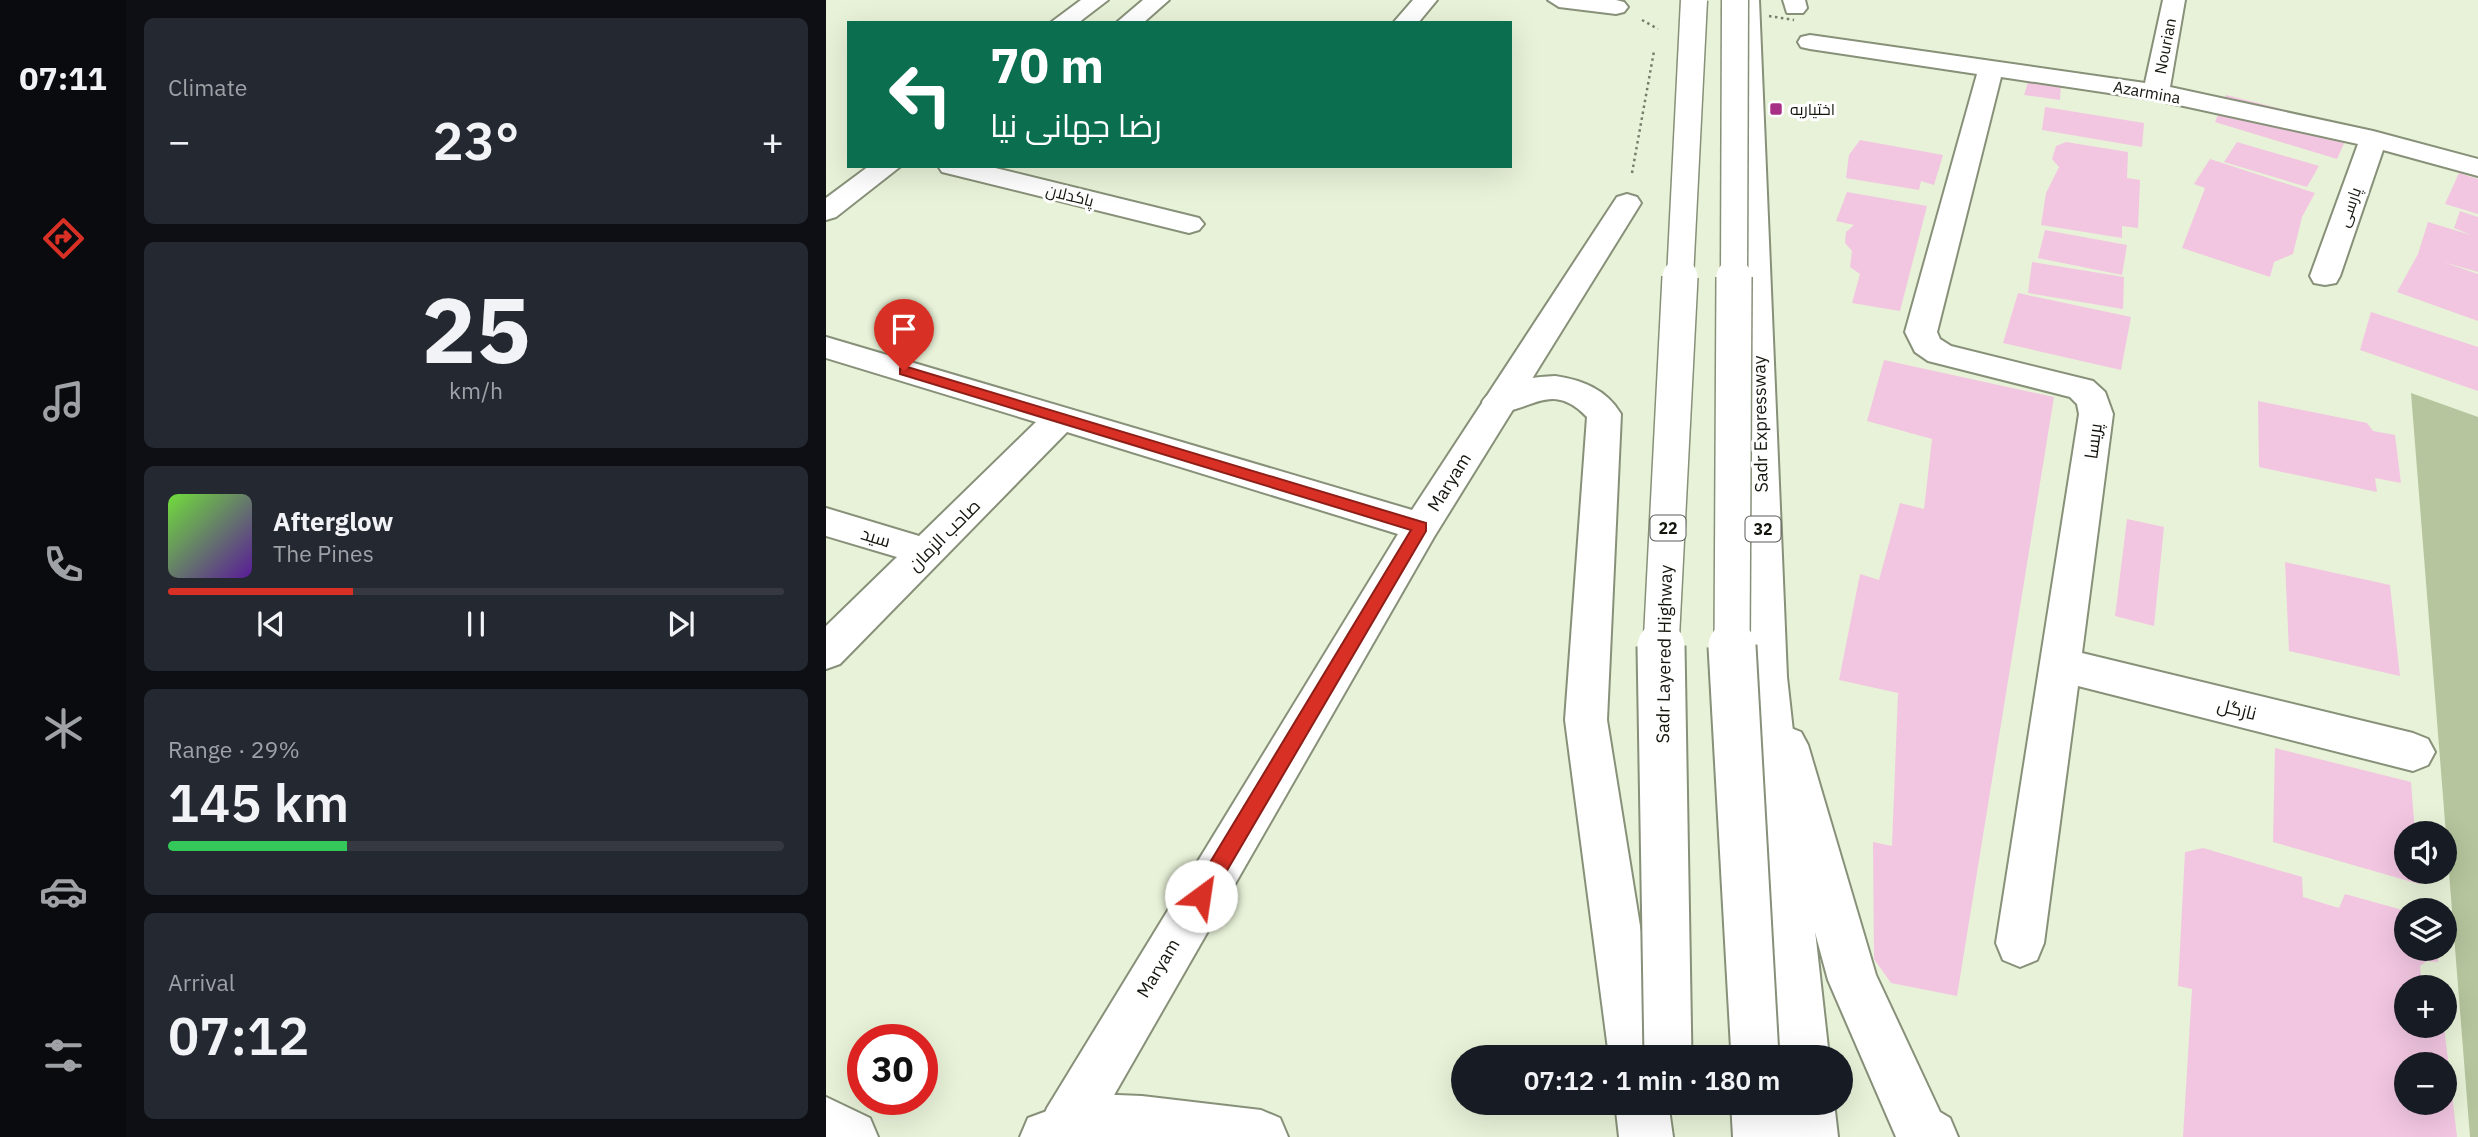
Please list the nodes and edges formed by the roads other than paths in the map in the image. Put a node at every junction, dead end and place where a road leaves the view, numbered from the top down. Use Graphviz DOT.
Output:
graph roads {
  1 [pos="1097,0"];
  2 [pos="1158,0"];
  3 [pos="1426,0"];
  4 [pos="1559,0"];
  5 [pos="1689,0"];
  6 [pos="1694,0"];
  7 [pos="1735,0"];
  8 [pos="1748,0"];
  9 [pos="2174,0"];
  10 [pos="1616,7"];
  11 [pos="1065,21"];
  12 [pos="1131,21"];
  13 [pos="1407,21"];
  14 [pos="1810,42"];
  15 [pos="1991,68"];
  16 [pos="2156,92"];
  17 [pos="2373,139"];
  18 [pos="884,168"];
  19 [pos="960,168"];
  20 [pos="2478,168"];
  21 [pos="1627,203"];
  22 [pos="826,211"];
  23 [pos="1189,225"];
  24 [pos="2326,276"];
  25 [pos="826,347"];
  26 [pos="1499,402"];
  27 [pos="1061,418"];
  28 [pos="826,522"];
  29 [pos="1421,527"];
  30 [pos="926,552"];
  31 [pos="826,652"];
  32 [pos="2060,665"];
  33 [pos="1766,677"];
  34 [pos="2413,752"];
  35 [pos="2020,943"];
  36 [pos="1633,1045"];
  37 [pos="1650,1045"];
  38 [pos="1668,1045"];
  39 [pos="1754,1045"];
  40 [pos="1802,1045"];
  41 [pos="1644,1115"];
  42 [pos="1649,1115"];
  43 [pos="1669,1115"];
  44 [pos="1759,1115"];
  45 [pos="1808,1115"];
  46 [pos="826,1124"];
  47 [pos="1154,1130"];
  48 [pos="1056,1132"];
  49 [pos="851,1137"];
  50 [pos="1261,1137"];
  51 [pos="1648,1137"];
  52 [pos="1670,1137"];
  53 [pos="1760,1137"];
  54 [pos="1811,1137"];
  55 [pos="1931,1137"];
  1 -- 11 [label="main road"];
  2 -- 12 [label="main road"];
  3 -- 13 [label="main road"];
  4 -- 10 [label="main road"];
  5 -- 37 [label="main road"];
  6 -- 38 [label="main road, Sadr Layered Highway / 22, bridge"];
  7 -- 39 [label="main road, bridge"];
  8 -- 33 [label="main road, Sadr Expressway / 32"];
  9 -- 16 [label="main road, Nourian"];
  14 -- 15 [label="main road, Azarmina"];
  15 -- 16 [label="main road, Azarmina"];
  15 -- 32 [label="main road, پریسا"];
  16 -- 17 [label="main road, Azarmina"];
  17 -- 20 [label="main road, Azarmina"];
  17 -- 24 [label="main road, پارسی"];
  18 -- 22 [label="main road"];
  19 -- 23 [label="main road, پاکدلان"];
  21 -- 26 [label="main road, Maryam"];
  25 -- 27 [label="main road"];
  26 -- 29 [label="main road, Maryam"];
  26 -- 36 [label="main road"];
  27 -- 29 [label="main road"];
  27 -- 30 [label="main road, صاحب الزمان"];
  28 -- 30 [label="main road, سید"];
  29 -- 48 [label="main road, Maryam"];
  30 -- 31 [label="main road, صاحب الزمان"];
  32 -- 34 [label="main road, نازگل"];
  32 -- 35 [label="main road, پریسا"];
  33 -- 40 [label="main road, Sadr Expressway / 32"];
  33 -- 55 [label="main road"];
  41 -- 51 [label="main road"];
  42 -- 51 [label="main road"];
  43 -- 52 [label="main road"];
  44 -- 53 [label="main road"];
  45 -- 54 [label="main road"];
  46 -- 49 [label="main road"];
  47 -- 48 [label="main road"];
  47 -- 50 [label="main road"];
}
